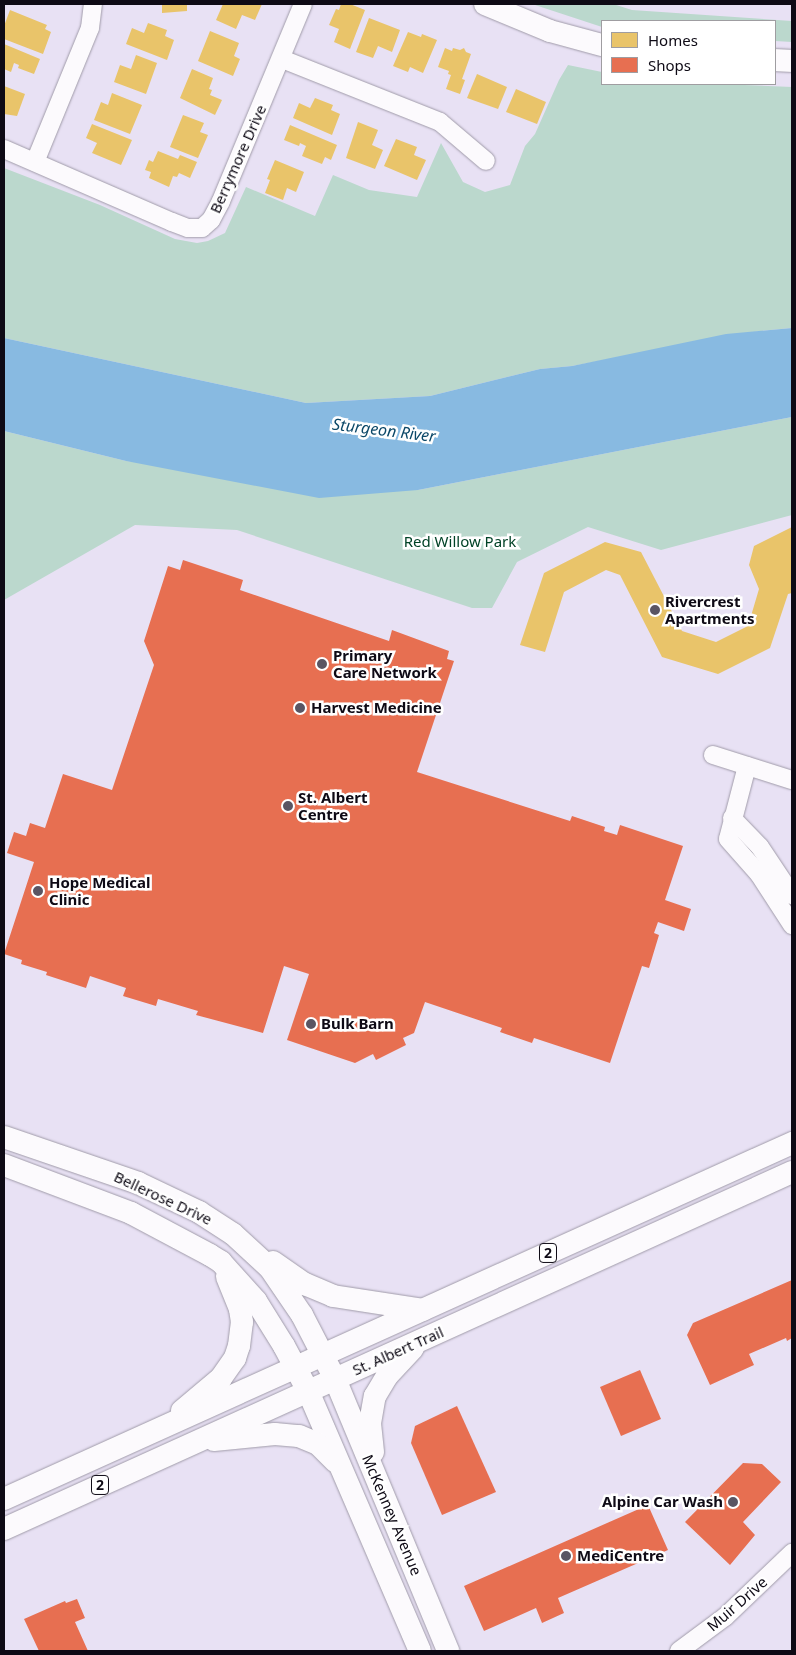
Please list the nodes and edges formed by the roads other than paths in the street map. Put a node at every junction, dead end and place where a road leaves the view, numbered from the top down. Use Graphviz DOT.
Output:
graph roads {
  1 [pos="93,4"];
  2 [pos="303,4"];
  3 [pos="485,4"];
  4 [pos="601,45"];
  5 [pos="282,58"];
  6 [pos="776,60"];
  7 [pos="792,61"];
  8 [pos="4,150"];
  9 [pos="486,160"];
  10 [pos="35,162"];
  11 [pos="712,754"];
  12 [pos="747,766"];
  13 [pos="792,780"];
  14 [pos="732,818"];
  15 [pos="792,895"];
  16 [pos="792,926"];
  17 [pos="4,1137"];
  18 [pos="792,1143"];
  19 [pos="4,1165"];
  20 [pos="792,1172"];
  21 [pos="233,1234"];
  22 [pos="221,1262"];
  23 [pos="423,1310"];
  24 [pos="418,1341"];
  25 [pos="322,1356"];
  26 [pos="295,1368"];
  27 [pos="335,1379"];
  28 [pos="308,1391"];
  29 [pos="163,1427"];
  30 [pos="197,1442"];
  31 [pos="342,1470"];
  32 [pos="379,1484"];
  33 [pos="4,1499"];
  34 [pos="4,1529"];
  35 [pos="792,1554"];
  36 [pos="420,1651"];
  37 [pos="448,1651"];
  38 [pos="679,1651"];
  1 -- 10 [label="street"];
  2 -- 5 [label="street, Berrymore Drive"];
  3 -- 4 [label="main road"];
  5 -- 9 [label="street"];
  5 -- 10 [label="street, Berrymore Drive"];
  6 -- 7 [label="main road"];
  8 -- 10 [label="street, Berrymore Drive"];
  11 -- 12 [label="street"];
  12 -- 13 [label="street"];
  12 -- 14 [label="street"];
  14 -- 15 [label="street"];
  14 -- 16 [label="street"];
  17 -- 21 [label="main road, Bellerose Drive"];
  18 -- 23 [label="main road, St. Albert Trail / 2"];
  19 -- 22 [label="main road, Bellerose Drive"];
  20 -- 24 [label="main road, St. Albert Trail / 2"];
  21 -- 23 [label="main road"];
  21 -- 25 [label="main road, Bellerose Drive"];
  22 -- 26 [label="main road, Bellerose Drive"];
  22 -- 29 [label="main road"];
  23 -- 25 [label="main road, St. Albert Trail / 2"];
  24 -- 27 [label="main road, St. Albert Trail / 2"];
  24 -- 32 [label="main road"];
  25 -- 26 [label="main road, St. Albert Trail / 2"];
  25 -- 27 [label="main road, McKenney Avenue"];
  26 -- 28 [label="main road, McKenney Avenue"];
  26 -- 29 [label="main road, St. Albert Trail / 2"];
  27 -- 28 [label="main road, St. Albert Trail / 2"];
  27 -- 32 [label="main road, McKenney Avenue"];
  28 -- 30 [label="main road, St. Albert Trail / 2"];
  28 -- 31 [label="main road, McKenney Avenue"];
  29 -- 33 [label="main road, St. Albert Trail / 2"];
  30 -- 31 [label="main road"];
  30 -- 34 [label="main road, St. Albert Trail / 2"];
  31 -- 36 [label="main road, McKenney Avenue"];
  32 -- 37 [label="main road, McKenney Avenue"];
  35 -- 38 [label="street, Muir Drive"];
}
